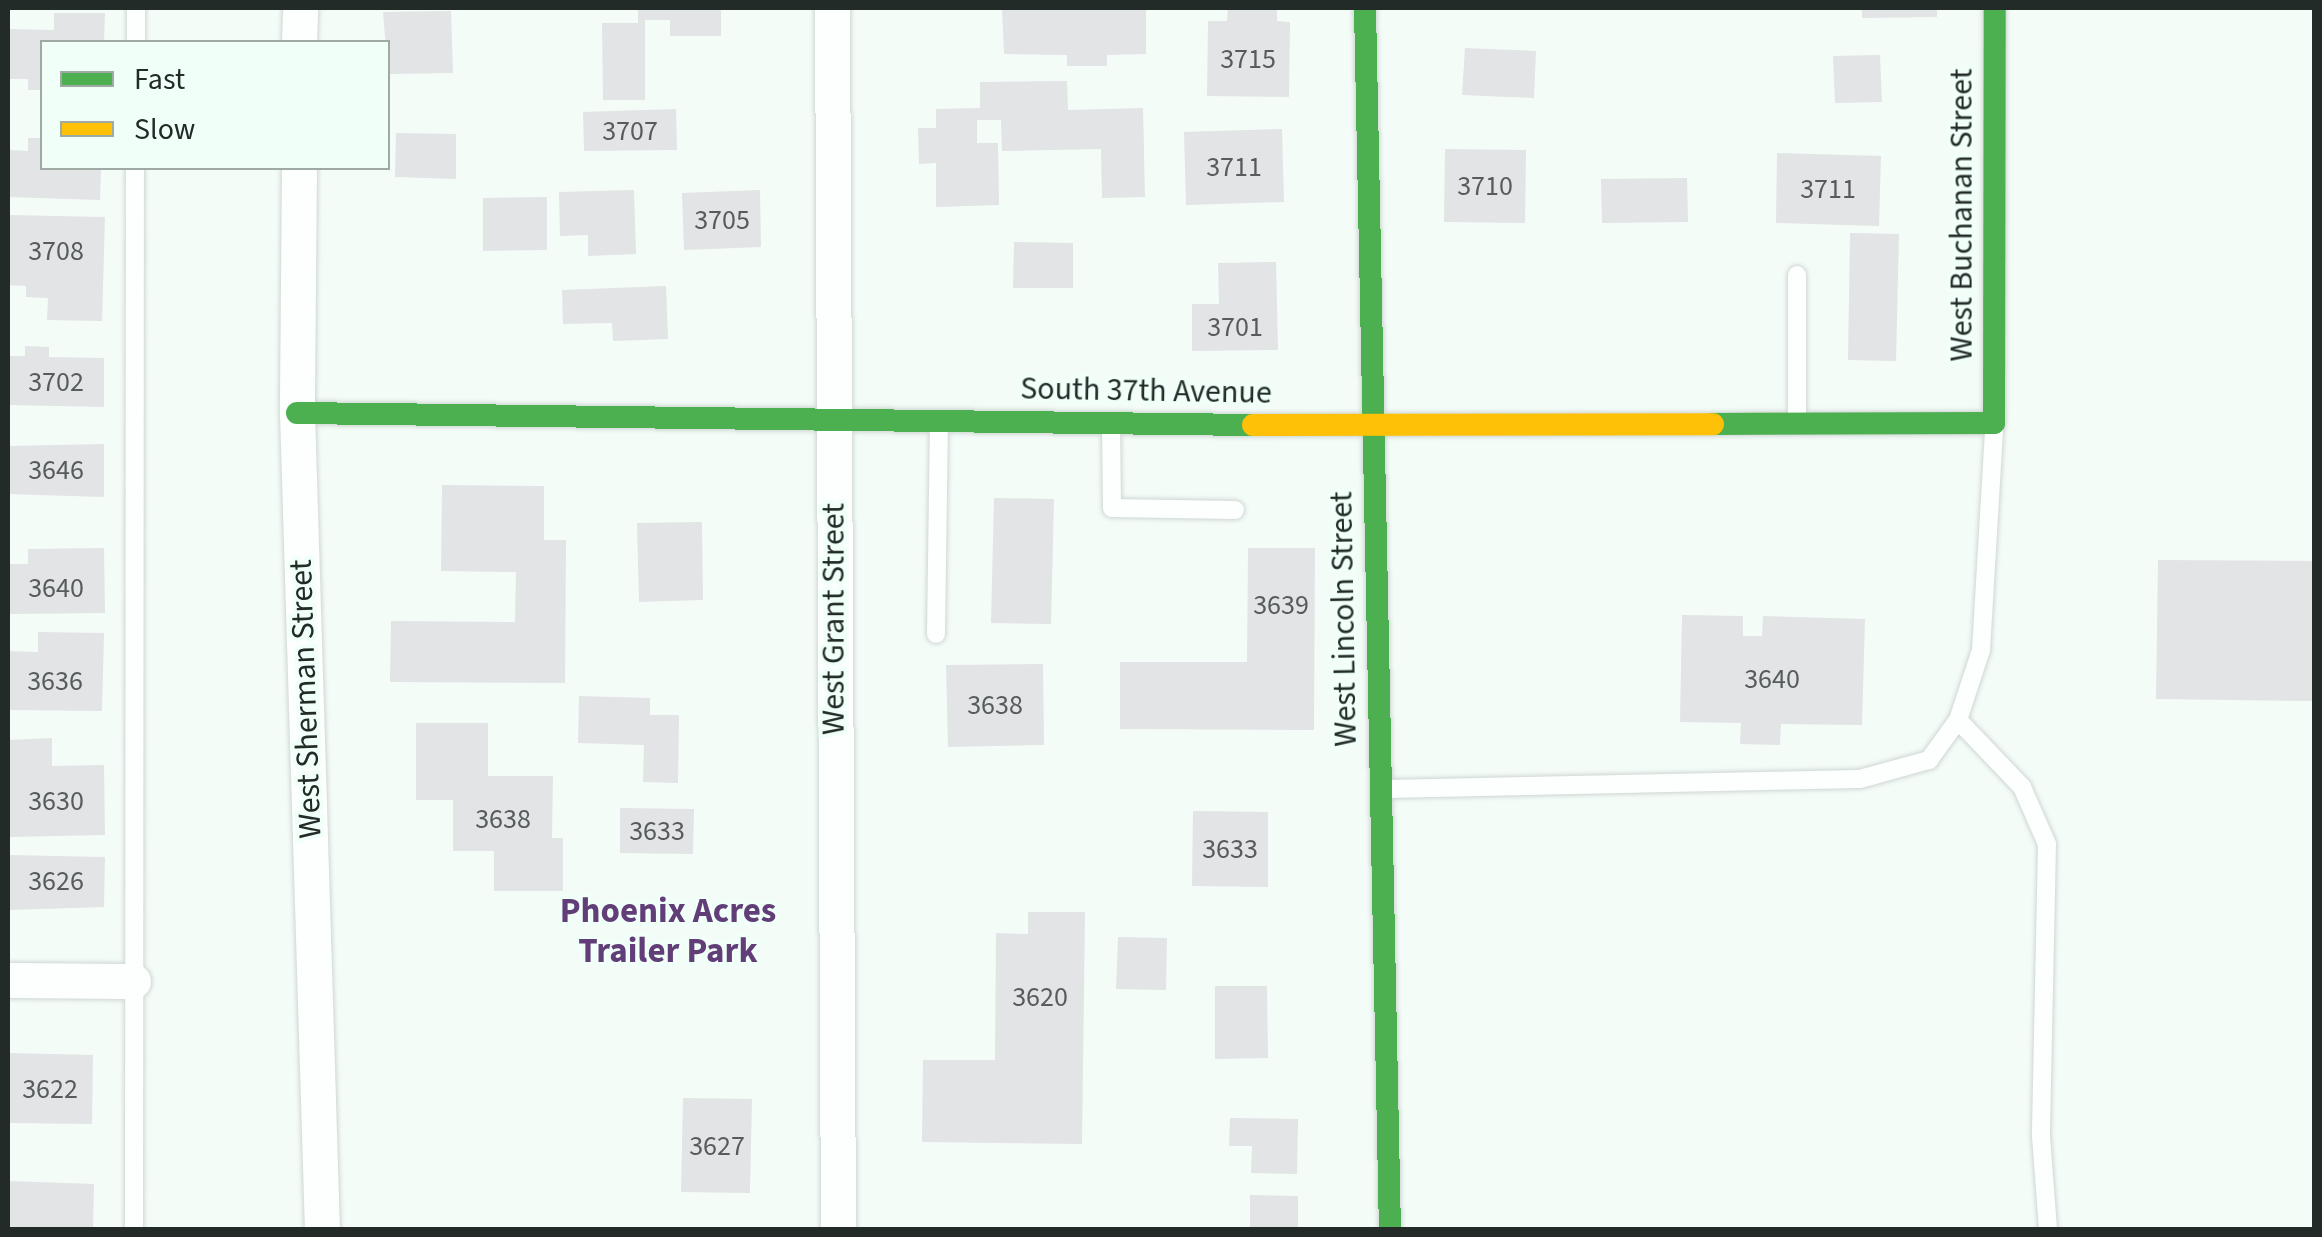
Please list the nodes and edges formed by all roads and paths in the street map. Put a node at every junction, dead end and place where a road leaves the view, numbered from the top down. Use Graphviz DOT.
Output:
graph roads {
  1 [pos="136,8"];
  2 [pos="300,8"];
  3 [pos="832,8"];
  4 [pos="1365,8"];
  5 [pos="1994,8"];
  6 [pos="136,40"];
  7 [pos="300,40"];
  8 [pos="136,170"];
  9 [pos="299,170"];
  10 [pos="1796,275"];
  11 [pos="297,413"];
  12 [pos="833,420"];
  13 [pos="939,422"];
  14 [pos="1994,422"];
  15 [pos="1111,424"];
  16 [pos="1796,424"];
  17 [pos="1372,426"];
  18 [pos="1235,510"];
  19 [pos="936,634"];
  20 [pos="1958,720"];
  21 [pos="1381,790"];
  22 [pos="8,980"];
  23 [pos="133,981"];
  24 [pos="134,1230"];
  25 [pos="322,1230"];
  26 [pos="838,1230"];
  27 [pos="1390,1230"];
  28 [pos="2048,1230"];
  1 -- 6 [label="lane"];
  2 -- 7 [label="street"];
  3 -- 12 [label="street, West Grant Street"];
  4 -- 17 [label="street, West Lincoln Street"];
  5 -- 14 [label="street, West Buchanan Street"];
  8 -- 23 [label="lane"];
  9 -- 11 [label="street, West Sherman Street"];
  10 -- 16 [label="lane"];
  11 -- 12 [label="street, South 37th Avenue"];
  11 -- 25 [label="street, West Sherman Street"];
  12 -- 13 [label="street, South 37th Avenue"];
  12 -- 26 [label="street, West Grant Street"];
  13 -- 15 [label="street, South 37th Avenue"];
  13 -- 19 [label="lane"];
  14 -- 16 [label="street, South 37th Avenue"];
  14 -- 20 [label="lane"];
  15 -- 17 [label="street, South 37th Avenue"];
  15 -- 18 [label="lane"];
  16 -- 17 [label="street, South 37th Avenue"];
  17 -- 21 [label="street, West Lincoln Street"];
  20 -- 21 [label="lane"];
  20 -- 28 [label="lane"];
  21 -- 27 [label="street, West Lincoln Street"];
  22 -- 23 [label="street"];
  23 -- 24 [label="lane"];
}
